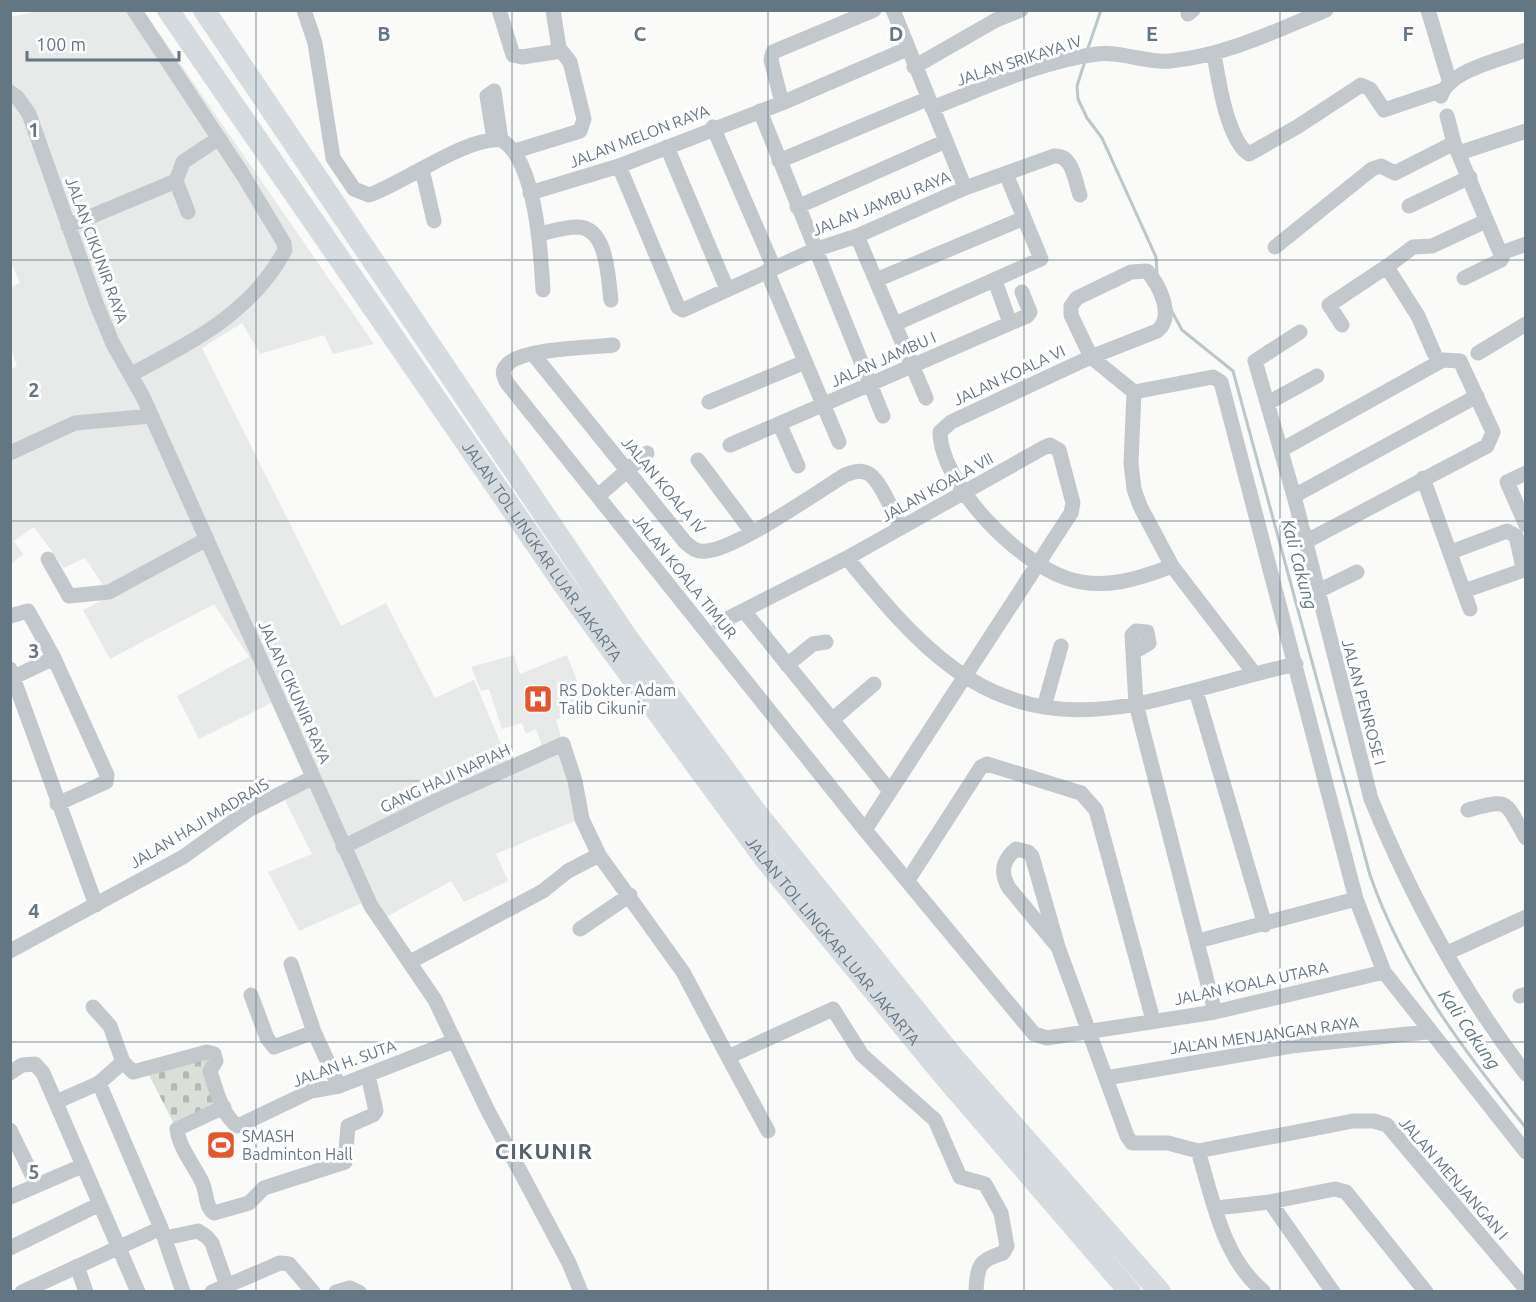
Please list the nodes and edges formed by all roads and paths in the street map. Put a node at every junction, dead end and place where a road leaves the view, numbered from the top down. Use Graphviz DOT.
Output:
graph roads {
  1 [pos="134,10"];
  2 [pos="168,10"];
  3 [pos="204,10"];
  4 [pos="304,10"];
  5 [pos="499,10"];
  6 [pos="553,10"];
  7 [pos="874,10"];
  8 [pos="892,10"];
  9 [pos="1021,10"];
  10 [pos="1326,10"];
  11 [pos="1428,10"];
  12 [pos="994,15"];
  13 [pos="907,49"];
  14 [pos="1526,50"];
  15 [pos="561,51"];
  16 [pos="1214,54"];
  17 [pos="914,67"];
  18 [pos="1445,90"];
  19 [pos="10,92"];
  20 [pos="782,103"];
  21 [pos="930,103"];
  22 [pos="760,111"];
  23 [pos="1447,116"];
  24 [pos="713,127"];
  25 [pos="1526,131"];
  26 [pos="219,138"];
  27 [pos="946,141"];
  28 [pos="667,147"];
  29 [pos="1456,148"];
  30 [pos="515,151"];
  31 [pos="778,161"];
  32 [pos="618,166"];
  33 [pos="422,169"];
  34 [pos="1006,174"];
  35 [pos="1470,177"];
  36 [pos="176,181"];
  37 [pos="965,188"];
  38 [pos="530,193"];
  39 [pos="1080,195"];
  40 [pos="1409,206"];
  41 [pos="797,207"];
  42 [pos="188,213"];
  43 [pos="1024,218"];
  44 [pos="434,221"];
  45 [pos="1486,221"];
  46 [pos="68,226"];
  47 [pos="540,234"];
  48 [pos="858,236"];
  49 [pos="1526,244"];
  50 [pos="1275,247"];
  51 [pos="814,250"];
  52 [pos="1504,252"];
  53 [pos="1389,265"];
  54 [pos="770,269"];
  55 [pos="1464,278"];
  56 [pos="876,280"];
  57 [pos="995,281"];
  58 [pos="727,289"];
  59 [pos="543,290"];
  60 [pos="1022,292"];
  61 [pos="611,300"];
  62 [pos="1010,323"];
  63 [pos="895,324"];
  64 [pos="1342,325"];
  65 [pos="1524,327"];
  66 [pos="1300,332"];
  67 [pos="613,345"];
  68 [pos="1434,353"];
  69 [pos="1478,353"];
  70 [pos="533,354"];
  71 [pos="1091,357"];
  72 [pos="805,362"];
  73 [pos="912,366"];
  74 [pos="132,374"];
  75 [pos="1317,376"];
  76 [pos="870,384"];
  77 [pos="1134,392"];
  78 [pos="1478,396"];
  79 [pos="926,398"];
  80 [pos="709,402"];
  81 [pos="1268,403"];
  82 [pos="824,405"];
  83 [pos="883,416"];
  84 [pos="151,417"];
  85 [pos="780,425"];
  86 [pos="839,441"];
  87 [pos="730,445"];
  88 [pos="1281,450"];
  89 [pos="10,453"];
  90 [pos="647,453"];
  91 [pos="698,460"];
  92 [pos="798,466"];
  93 [pos="627,470"];
  94 [pos="1526,473"];
  95 [pos="1424,478"];
  96 [pos="965,493"];
  97 [pos="598,496"];
  98 [pos="1294,496"];
  99 [pos="1526,525"];
  100 [pos="901,528"];
  101 [pos="752,532"];
  102 [pos="207,538"];
  103 [pos="1305,542"];
  104 [pos="1451,552"];
  105 [pos="847,558"];
  106 [pos="48,559"];
  107 [pos="1036,564"];
  108 [pos="1172,566"];
  109 [pos="1357,572"];
  110 [pos="1318,591"];
  111 [pos="1464,591"];
  112 [pos="1470,609"];
  113 [pos="744,611"];
  114 [pos="10,616"];
  115 [pos="719,623"];
  116 [pos="826,642"];
  117 [pos="1061,646"];
  118 [pos="1134,646"];
  119 [pos="54,658"];
  120 [pos="787,664"];
  121 [pos="1296,664"];
  122 [pos="12,673"];
  123 [pos="1254,673"];
  124 [pos="964,676"];
  125 [pos="874,684"];
  126 [pos="1196,691"];
  127 [pos="15,695"];
  128 [pos="1136,704"];
  129 [pos="1044,707"];
  130 [pos="832,720"];
  131 [pos="312,777"];
  132 [pos="889,790"];
  133 [pos="57,804"];
  134 [pos="1468,810"];
  135 [pos="865,830"];
  136 [pos="1526,838"];
  137 [pos="343,847"];
  138 [pos="599,855"];
  139 [pos="908,880"];
  140 [pos="630,895"];
  141 [pos="1356,899"];
  142 [pos="96,905"];
  143 [pos="1526,917"];
  144 [pos="1265,925"];
  145 [pos="580,929"];
  146 [pos="1198,941"];
  147 [pos="1058,947"];
  148 [pos="10,951"];
  149 [pos="1447,953"];
  150 [pos="410,962"];
  151 [pos="291,964"];
  152 [pos="1384,972"];
  153 [pos="251,995"];
  154 [pos="93,1007"];
  155 [pos="1215,1012"];
  156 [pos="1153,1020"];
  157 [pos="314,1032"];
  158 [pos="1090,1032"];
  159 [pos="1428,1032"];
  160 [pos="454,1041"];
  161 [pos="728,1057"];
  162 [pos="123,1062"];
  163 [pos="10,1073"];
  164 [pos="1526,1074"];
  165 [pos="368,1075"];
  166 [pos="1106,1078"];
  167 [pos="99,1083"];
  168 [pos="339,1086"];
  169 [pos="56,1102"];
  170 [pos="224,1107"];
  171 [pos="10,1130"];
  172 [pos="768,1131"];
  173 [pos="1198,1150"];
  174 [pos="1526,1152"];
  175 [pos="82,1166"];
  176 [pos="37,1185"];
  177 [pos="10,1197"];
  178 [pos="1270,1202"];
  179 [pos="98,1205"];
  180 [pos="1216,1208"];
  181 [pos="163,1233"];
  182 [pos="119,1247"];
  183 [pos="10,1248"];
  184 [pos="77,1266"];
  185 [pos="220,1289"];
  186 [pos="1526,1289"];
  187 [pos="1263,1291"];
  188 [pos="22,1292"];
  189 [pos="86,1292"];
  190 [pos="138,1292"];
  191 [pos="183,1292"];
  192 [pos="313,1292"];
  193 [pos="336,1292"];
  194 [pos="359,1292"];
  195 [pos="581,1292"];
  196 [pos="976,1292"];
  197 [pos="1130,1292"];
  198 [pos="1160,1292"];
  199 [pos="1333,1292"];
  200 [pos="1426,1292"];
  1 -- 26 [label="street"];
  2 -- 197 [label="highway, JALAN TOL LINGKAR LUAR JAKARTA"];
  3 -- 198 [label="highway, JALAN TOL LINGKAR LUAR JAKARTA"];
  4 -- 33 [label="street"];
  5 -- 15 [label="street"];
  6 -- 15 [label="street"];
  7 -- 20 [label="street"];
  8 -- 13 [label="street"];
  9 -- 12 [label="street"];
  10 -- 16 [label="street, JALAN SRIKAYA IV"];
  11 -- 18 [label="street"];
  12 -- 17 [label="street"];
  13 -- 17 [label="street"];
  13 -- 20 [label="street, JALAN MELON RAYA"];
  14 -- 18 [label="street"];
  15 -- 30 [label="street"];
  16 -- 18 [label="street"];
  16 -- 21 [label="street, JALAN SRIKAYA IV"];
  17 -- 21 [label="street"];
  19 -- 46 [label="street, JALAN CIKUNIR RAYA"];
  20 -- 22 [label="street, JALAN MELON RAYA"];
  21 -- 27 [label="street"];
  21 -- 31 [label="street, JALAN SRIKAYA IV"];
  22 -- 24 [label="street, JALAN MELON RAYA"];
  22 -- 31 [label="street"];
  23 -- 29 [label="street"];
  24 -- 28 [label="street, JALAN MELON RAYA"];
  24 -- 54 [label="street"];
  25 -- 29 [label="street"];
  26 -- 36 [label="street"];
  26 -- 74 [label="street"];
  27 -- 37 [label="street"];
  27 -- 41 [label="street"];
  28 -- 32 [label="street, JALAN MELON RAYA"];
  28 -- 58 [label="street"];
  29 -- 35 [label="street"];
  29 -- 50 [label="street"];
  30 -- 33 [label="street"];
  30 -- 38 [label="street"];
  31 -- 41 [label="street"];
  32 -- 38 [label="street, JALAN MELON RAYA"];
  32 -- 58 [label="street, JALAN JAMBU RAYA"];
  33 -- 44 [label="street"];
  34 -- 37 [label="street, JALAN JAMBU RAYA"];
  34 -- 39 [label="street, JALAN JAMBU RAYA"];
  34 -- 43 [label="street"];
  35 -- 40 [label="street"];
  35 -- 45 [label="street"];
  36 -- 42 [label="street"];
  36 -- 46 [label="street"];
  37 -- 48 [label="street, JALAN JAMBU RAYA"];
  38 -- 47 [label="street"];
  41 -- 51 [label="street"];
  43 -- 56 [label="street"];
  43 -- 57 [label="street"];
  45 -- 52 [label="street"];
  45 -- 53 [label="street"];
  46 -- 74 [label="street, JALAN CIKUNIR RAYA"];
  47 -- 59 [label="street"];
  47 -- 61 [label="street"];
  48 -- 51 [label="street, JALAN JAMBU RAYA"];
  48 -- 56 [label="street"];
  49 -- 52 [label="street"];
  51 -- 54 [label="street, JALAN JAMBU RAYA"];
  51 -- 76 [label="street"];
  52 -- 55 [label="street"];
  53 -- 64 [label="street"];
  53 -- 68 [label="street"];
  54 -- 58 [label="street, JALAN JAMBU RAYA"];
  54 -- 72 [label="street"];
  56 -- 63 [label="street"];
  57 -- 62 [label="street"];
  57 -- 63 [label="street"];
  60 -- 62 [label="street, JALAN JAMBU I"];
  62 -- 73 [label="street, JALAN JAMBU I"];
  63 -- 73 [label="street"];
  65 -- 69 [label="street"];
  66 -- 81 [label="street, JALAN PENROSE I"];
  67 -- 70 [label="street"];
  70 -- 93 [label="street, JALAN KOALA IV"];
  70 -- 97 [label="street, JALAN KOALA TIMUR"];
  71 -- 71 [label="street"];
  71 -- 77 [label="street"];
  71 -- 96 [label="street, JALAN KOALA VI"];
  72 -- 80 [label="street"];
  72 -- 82 [label="street"];
  73 -- 76 [label="street, JALAN JAMBU I"];
  73 -- 79 [label="street"];
  74 -- 84 [label="street, JALAN CIKUNIR RAYA"];
  75 -- 81 [label="street"];
  76 -- 82 [label="street, JALAN JAMBU I"];
  76 -- 83 [label="street"];
  77 -- 108 [label="street"];
  77 -- 121 [label="street"];
  78 -- 88 [label="street"];
  78 -- 95 [label="street"];
  78 -- 98 [label="street"];
  81 -- 88 [label="street, JALAN PENROSE I"];
  82 -- 85 [label="street, JALAN JAMBU I"];
  82 -- 86 [label="street"];
  84 -- 89 [label="street"];
  84 -- 102 [label="street, JALAN CIKUNIR RAYA"];
  85 -- 87 [label="street, JALAN JAMBU I"];
  85 -- 92 [label="street"];
  88 -- 98 [label="street, JALAN PENROSE I"];
  90 -- 93 [label="street"];
  91 -- 101 [label="street"];
  93 -- 97 [label="street"];
  93 -- 101 [label="street, JALAN KOALA IV"];
  94 -- 99 [label="street"];
  95 -- 103 [label="street"];
  95 -- 104 [label="street"];
  96 -- 100 [label="street, JALAN KOALA VII"];
  96 -- 107 [label="street"];
  96 -- 107 [label="street, JALAN KOALA VII"];
  97 -- 135 [label="street, JALAN KOALA TIMUR"];
  98 -- 103 [label="street, JALAN PENROSE I"];
  100 -- 101 [label="street, JALAN KOALA IV"];
  100 -- 105 [label="street, JALAN KOALA VII"];
  102 -- 106 [label="street"];
  102 -- 131 [label="street, JALAN CIKUNIR RAYA"];
  103 -- 110 [label="street, JALAN PENROSE I"];
  104 -- 111 [label="street"];
  104 -- 111 [label="street"];
  105 -- 113 [label="street, JALAN KOALA VII"];
  105 -- 124 [label="street"];
  107 -- 108 [label="street"];
  107 -- 124 [label="street"];
  108 -- 123 [label="street"];
  109 -- 110 [label="street"];
  110 -- 149 [label="street, JALAN PENROSE I"];
  111 -- 112 [label="street"];
  113 -- 115 [label="street, JALAN KOALA VII"];
  113 -- 120 [label="street"];
  114 -- 119 [label="street"];
  116 -- 120 [label="street"];
  117 -- 129 [label="street"];
  118 -- 128 [label="street"];
  119 -- 122 [label="street"];
  119 -- 133 [label="street"];
  120 -- 130 [label="street"];
  121 -- 123 [label="street"];
  121 -- 141 [label="street"];
  122 -- 127 [label="street"];
  123 -- 126 [label="street"];
  124 -- 129 [label="street"];
  124 -- 132 [label="street"];
  125 -- 130 [label="street"];
  126 -- 128 [label="street"];
  126 -- 144 [label="street"];
  127 -- 133 [label="street"];
  128 -- 129 [label="street"];
  128 -- 146 [label="street"];
  130 -- 132 [label="street"];
  131 -- 137 [label="street, JALAN CIKUNIR RAYA"];
  131 -- 142 [label="street, JALAN HAJI MADRAIS"];
  132 -- 135 [label="street"];
  133 -- 142 [label="street"];
  134 -- 136 [label="street"];
  135 -- 139 [label="street, JALAN KOALA TIMUR"];
  137 -- 138 [label="street, GANG HAJI NAPIAH"];
  137 -- 150 [label="street, JALAN CIKUNIR RAYA"];
  138 -- 140 [label="street"];
  138 -- 150 [label="street"];
  139 -- 156 [label="street"];
  139 -- 158 [label="street, JALAN KOALA UTARA"];
  140 -- 145 [label="street"];
  140 -- 161 [label="street"];
  141 -- 144 [label="street"];
  141 -- 152 [label="street"];
  142 -- 148 [label="street, JALAN HAJI MADRAIS"];
  143 -- 149 [label="street"];
  144 -- 146 [label="street"];
  146 -- 155 [label="street"];
  147 -- 147 [label="street"];
  147 -- 158 [label="street"];
  149 -- 164 [label="street, JALAN PENROSE I"];
  150 -- 160 [label="street, JALAN CIKUNIR RAYA"];
  151 -- 157 [label="street"];
  152 -- 155 [label="street, JALAN KOALA UTARA"];
  152 -- 159 [label="street"];
  153 -- 157 [label="street"];
  154 -- 162 [label="street"];
  155 -- 156 [label="street, JALAN KOALA UTARA"];
  156 -- 158 [label="street, JALAN KOALA UTARA"];
  157 -- 168 [label="street"];
  158 -- 166 [label="street"];
  159 -- 166 [label="street, JALAN MENJANGAN RAYA"];
  159 -- 174 [label="street"];
  160 -- 165 [label="street, JALAN H. SUTA"];
  160 -- 195 [label="street, JALAN CIKUNIR RAYA"];
  161 -- 172 [label="street"];
  161 -- 196 [label="street"];
  162 -- 167 [label="street"];
  162 -- 170 [label="street"];
  163 -- 169 [label="street"];
  165 -- 168 [label="street, JALAN H. SUTA"];
  165 -- 170 [label="street"];
  166 -- 173 [label="street"];
  167 -- 169 [label="street"];
  167 -- 181 [label="street"];
  168 -- 170 [label="street, JALAN H. SUTA"];
  169 -- 175 [label="street"];
  171 -- 176 [label="street"];
  173 -- 180 [label="street"];
  173 -- 186 [label="street, JALAN MENJANGAN I"];
  175 -- 176 [label="street"];
  175 -- 179 [label="street"];
  176 -- 177 [label="street"];
  178 -- 180 [label="street"];
  178 -- 199 [label="street"];
  178 -- 200 [label="street"];
  179 -- 182 [label="street"];
  179 -- 183 [label="street"];
  180 -- 187 [label="street"];
  181 -- 182 [label="street"];
  181 -- 185 [label="street"];
  181 -- 191 [label="street"];
  182 -- 184 [label="street"];
  182 -- 190 [label="street"];
  184 -- 188 [label="street"];
  184 -- 189 [label="street"];
  185 -- 192 [label="street"];
  193 -- 194 [label="street"];
}
